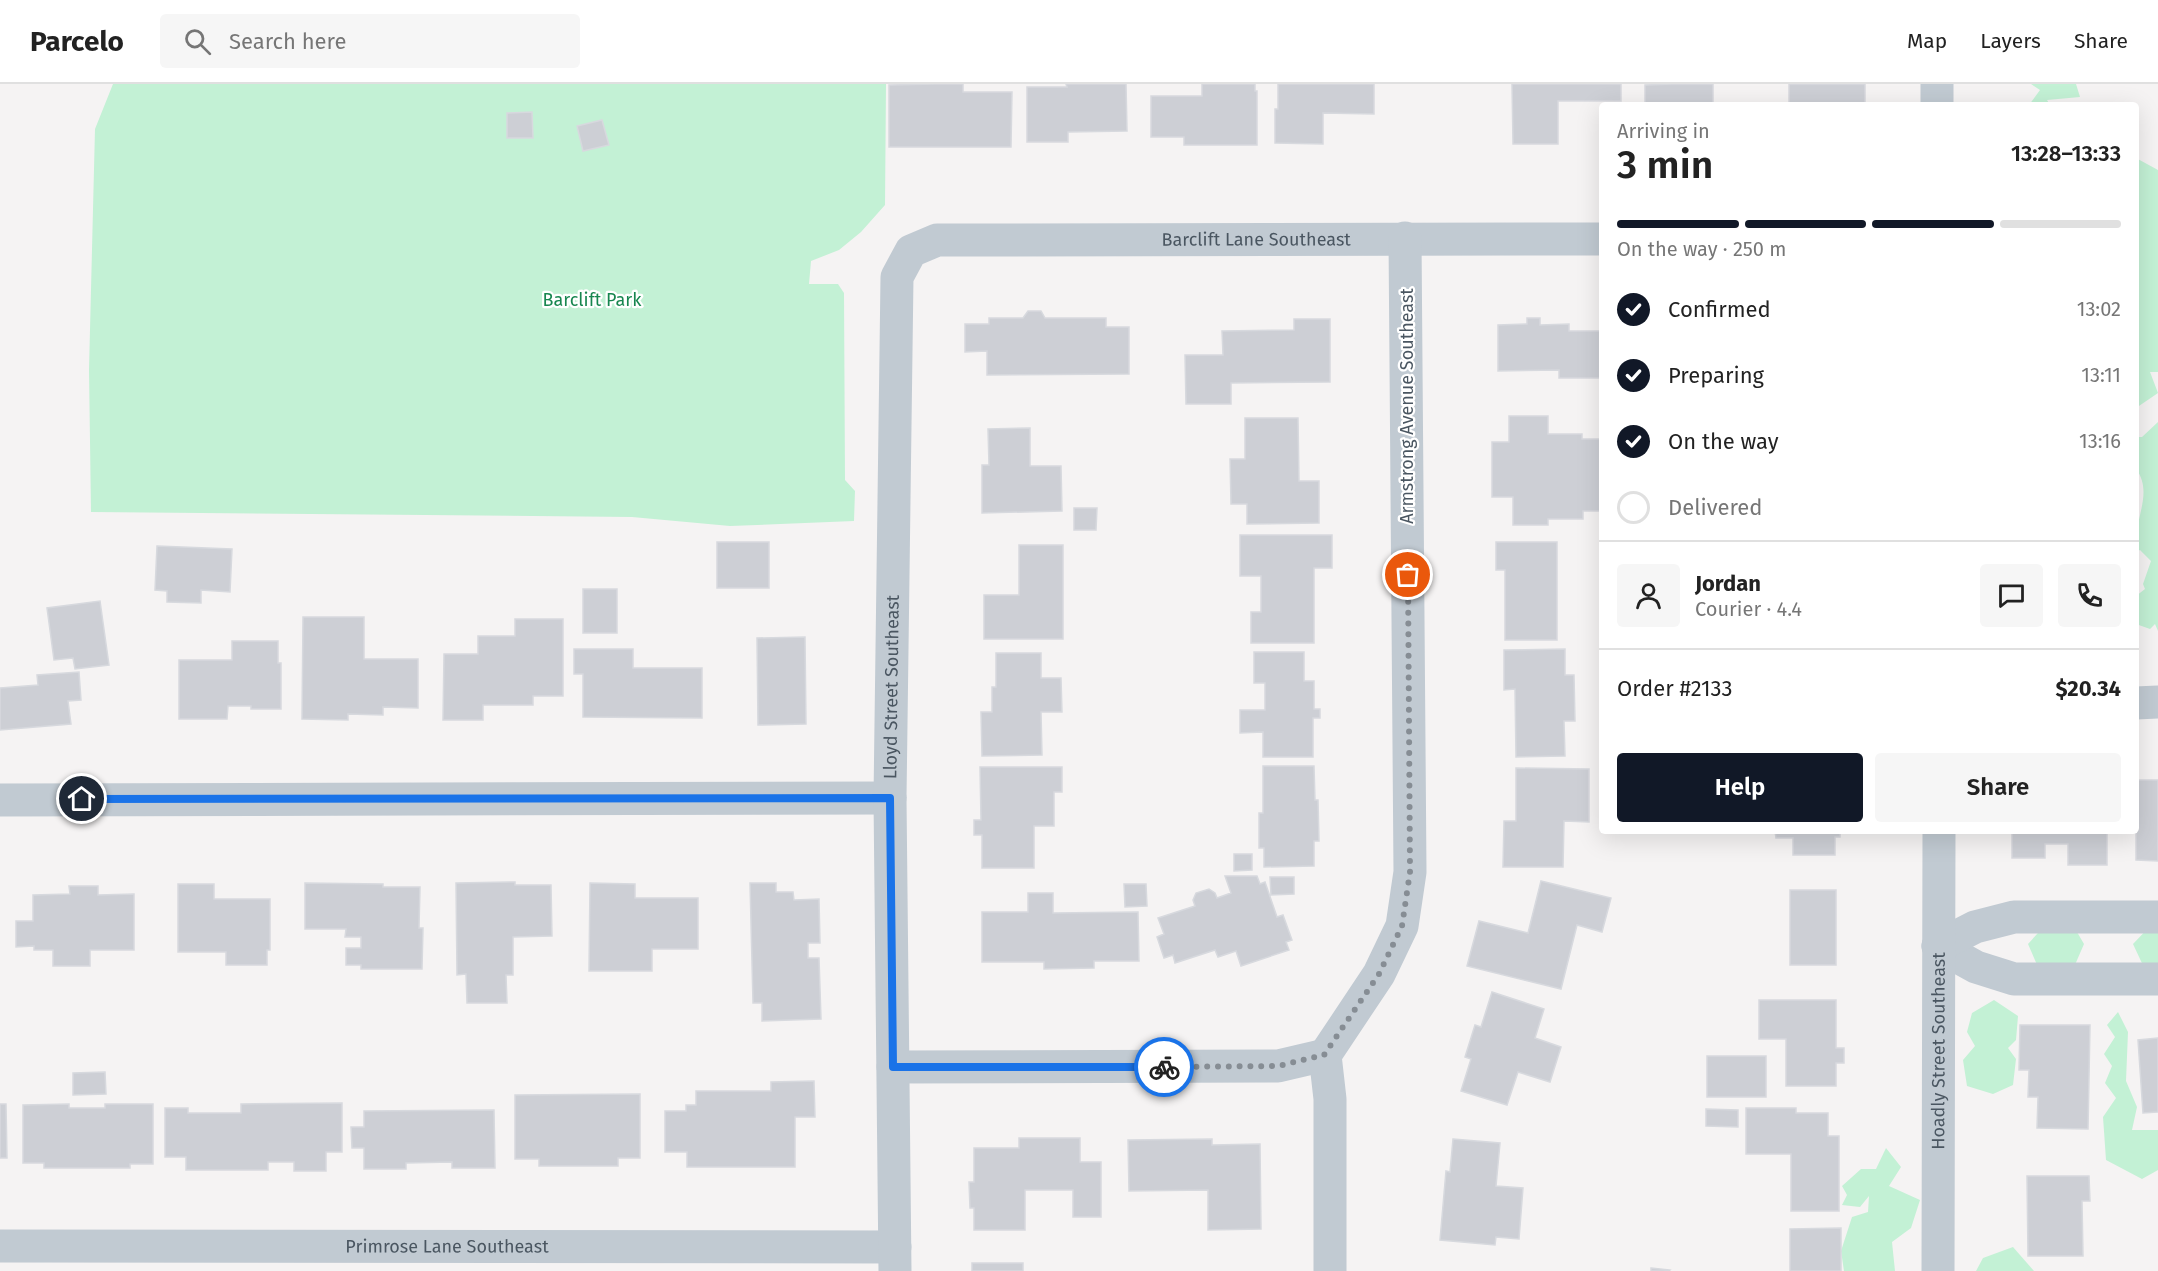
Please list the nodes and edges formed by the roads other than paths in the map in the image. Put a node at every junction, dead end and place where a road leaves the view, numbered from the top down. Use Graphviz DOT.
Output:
graph roads {
  1 [pos="1937,84"];
  2 [pos="1937,102"];
  3 [pos="1405,238"];
  4 [pos="1599,239"];
  5 [pos="911,251"];
  6 [pos="2158,702"];
  7 [pos="2139,703"];
  8 [pos="890,798"];
  9 [pos="0,800"];
  10 [pos="1939,834"];
  11 [pos="2158,916"];
  12 [pos="1938,946"];
  13 [pos="2158,979"];
  14 [pos="1324,1055"];
  15 [pos="893,1067"];
  16 [pos="0,1246"];
  17 [pos="895,1259"];
  18 [pos="1330,1271"];
  19 [pos="1938,1271"];
  1 -- 2 [label="street"];
  3 -- 4 [label="street, Barclift Lane Southeast"];
  3 -- 5 [label="street, Barclift Lane Southeast"];
  3 -- 14 [label="street, Armstrong Avenue Southeast"];
  5 -- 8 [label="street, Lloyd Street Southeast"];
  6 -- 7 [label="street"];
  8 -- 9 [label="street"];
  8 -- 15 [label="street, Lloyd Street Southeast"];
  10 -- 12 [label="street, Hoadly Street Southeast"];
  11 -- 12 [label="street"];
  12 -- 13 [label="street"];
  12 -- 19 [label="street, Hoadly Street Southeast"];
  14 -- 15 [label="street"];
  14 -- 18 [label="street"];
  15 -- 17 [label="street, Lloyd Street Southeast"];
  16 -- 17 [label="street, Primrose Lane Southeast"];
}
